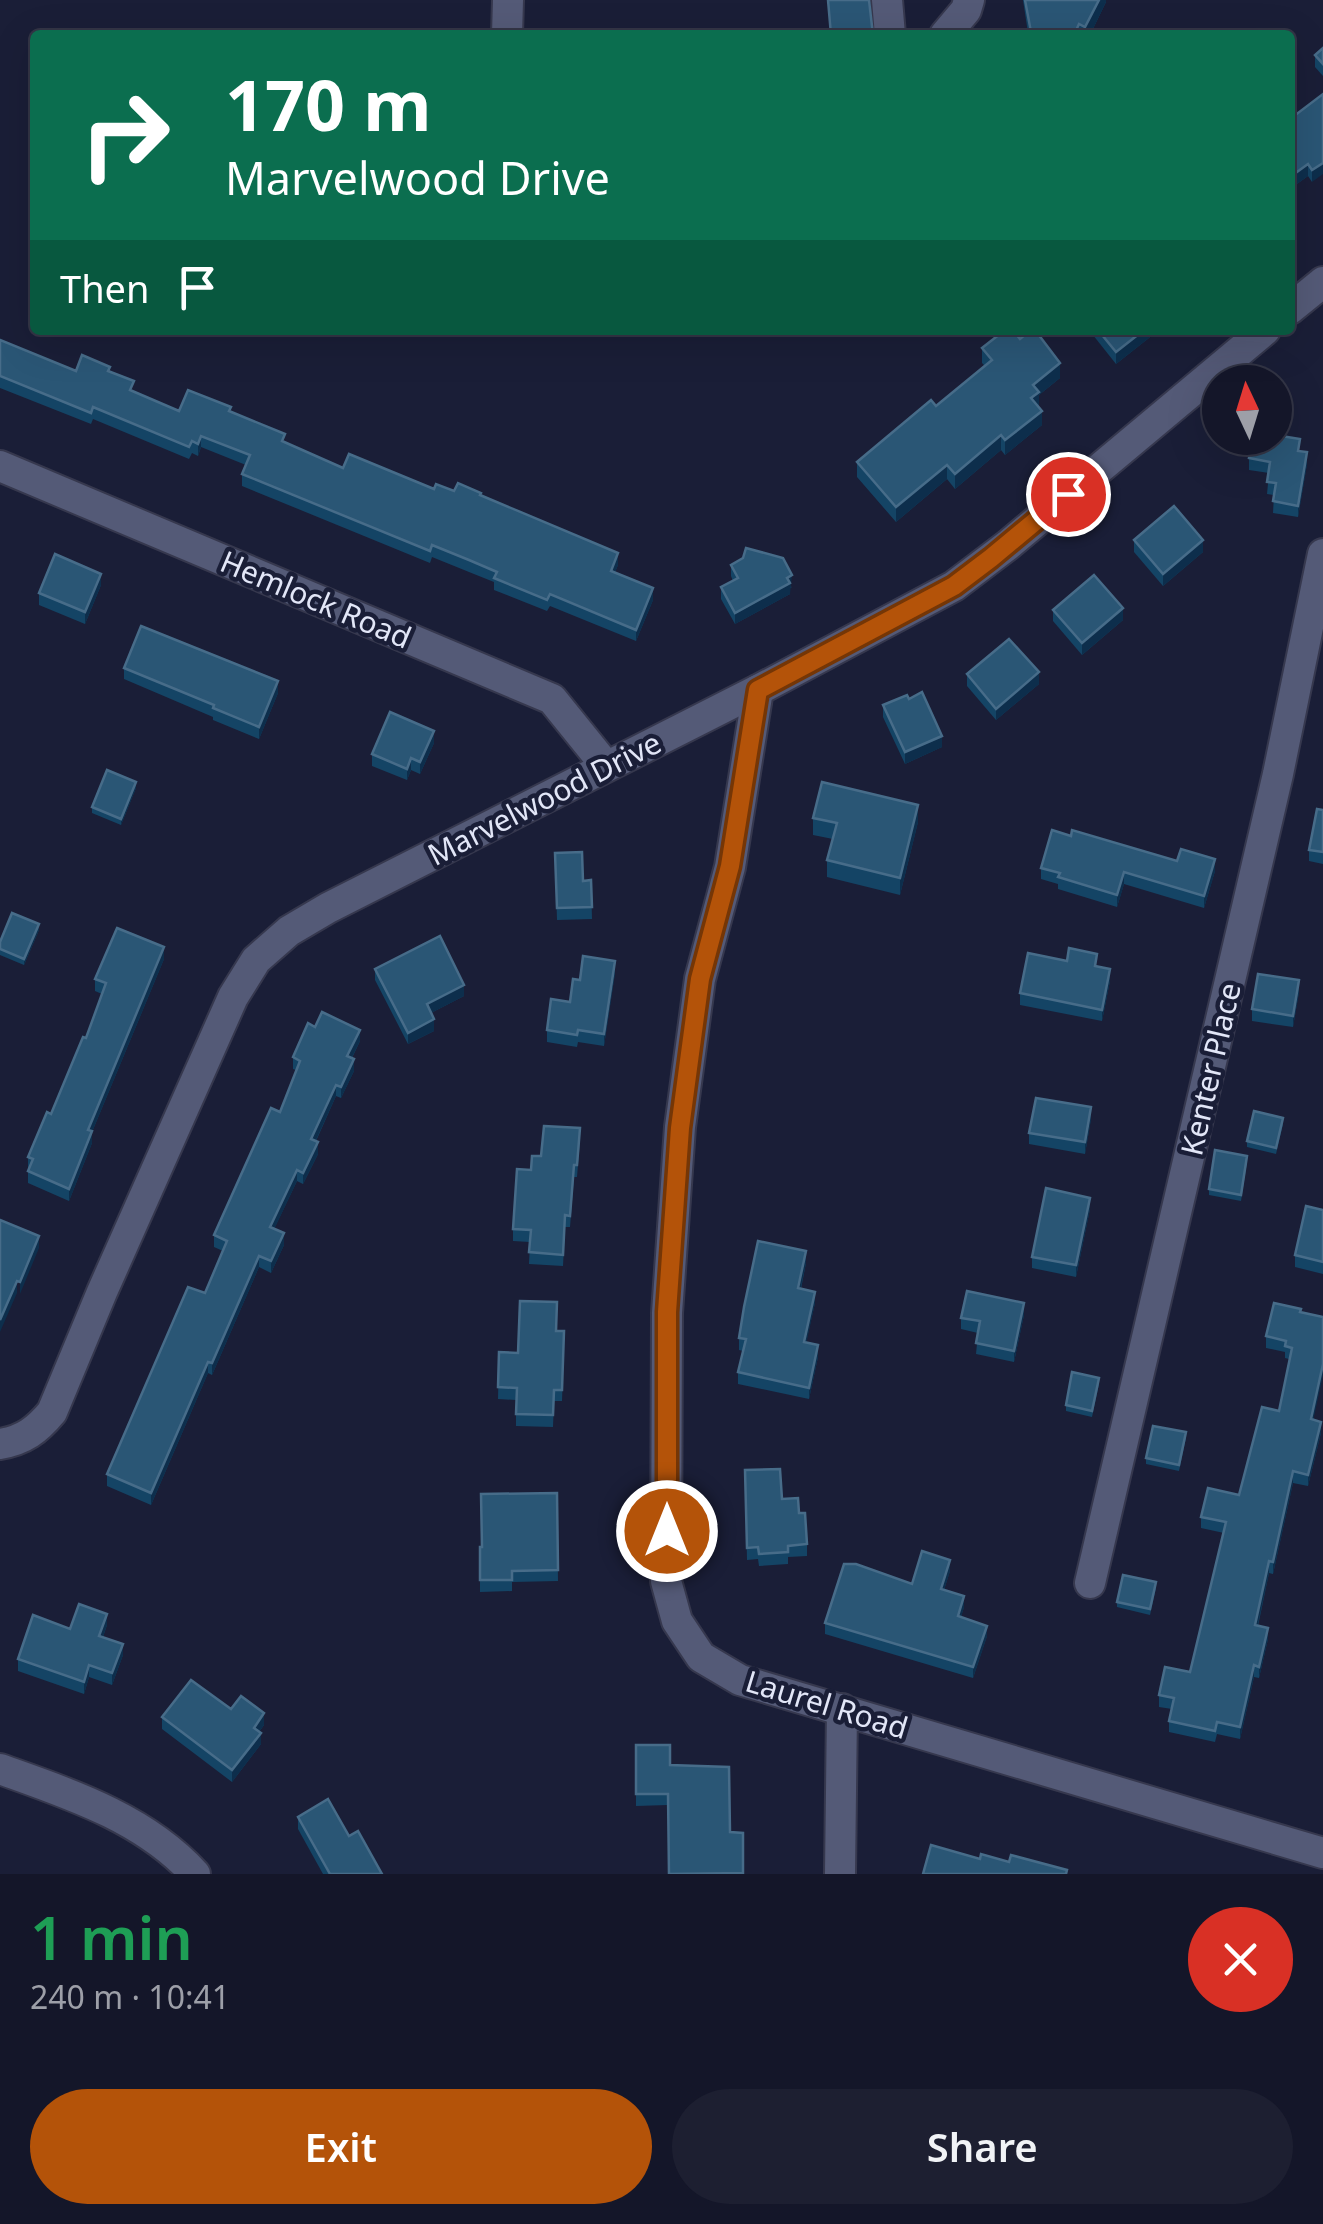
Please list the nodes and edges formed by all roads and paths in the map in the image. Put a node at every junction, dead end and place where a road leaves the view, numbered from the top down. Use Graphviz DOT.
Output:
graph roads {
  1 [pos="508,0"];
  2 [pos="887,0"];
  3 [pos="969,0"];
  4 [pos="507,30"];
  5 [pos="890,30"];
  6 [pos="949,30"];
  7 [pos="1323,282"];
  8 [pos="1295,305"];
  9 [pos="1259,335"];
  10 [pos="0,466"];
  11 [pos="1323,554"];
  12 [pos="758,690"];
  13 [pos="606,766"];
  14 [pos="13,1440"];
  15 [pos="1090,1583"];
  16 [pos="842,1710"];
  17 [pos="0,1769"];
  18 [pos="1323,1853"];
  19 [pos="195,1874"];
  20 [pos="840,1874"];
  1 -- 4 [label="street"];
  2 -- 5 [label="street"];
  3 -- 6 [label="street"];
  7 -- 8 [label="street"];
  9 -- 12 [label="street, Marvelwood Drive"];
  10 -- 13 [label="street, Hemlock Road"];
  11 -- 15 [label="street, Kenter Place"];
  12 -- 13 [label="street, Marvelwood Drive"];
  12 -- 16 [label="street, Laurel Road"];
  13 -- 14 [label="street, Marvelwood Drive"];
  16 -- 18 [label="street, Laurel Road"];
  16 -- 20 [label="street"];
  17 -- 19 [label="street"];
}
